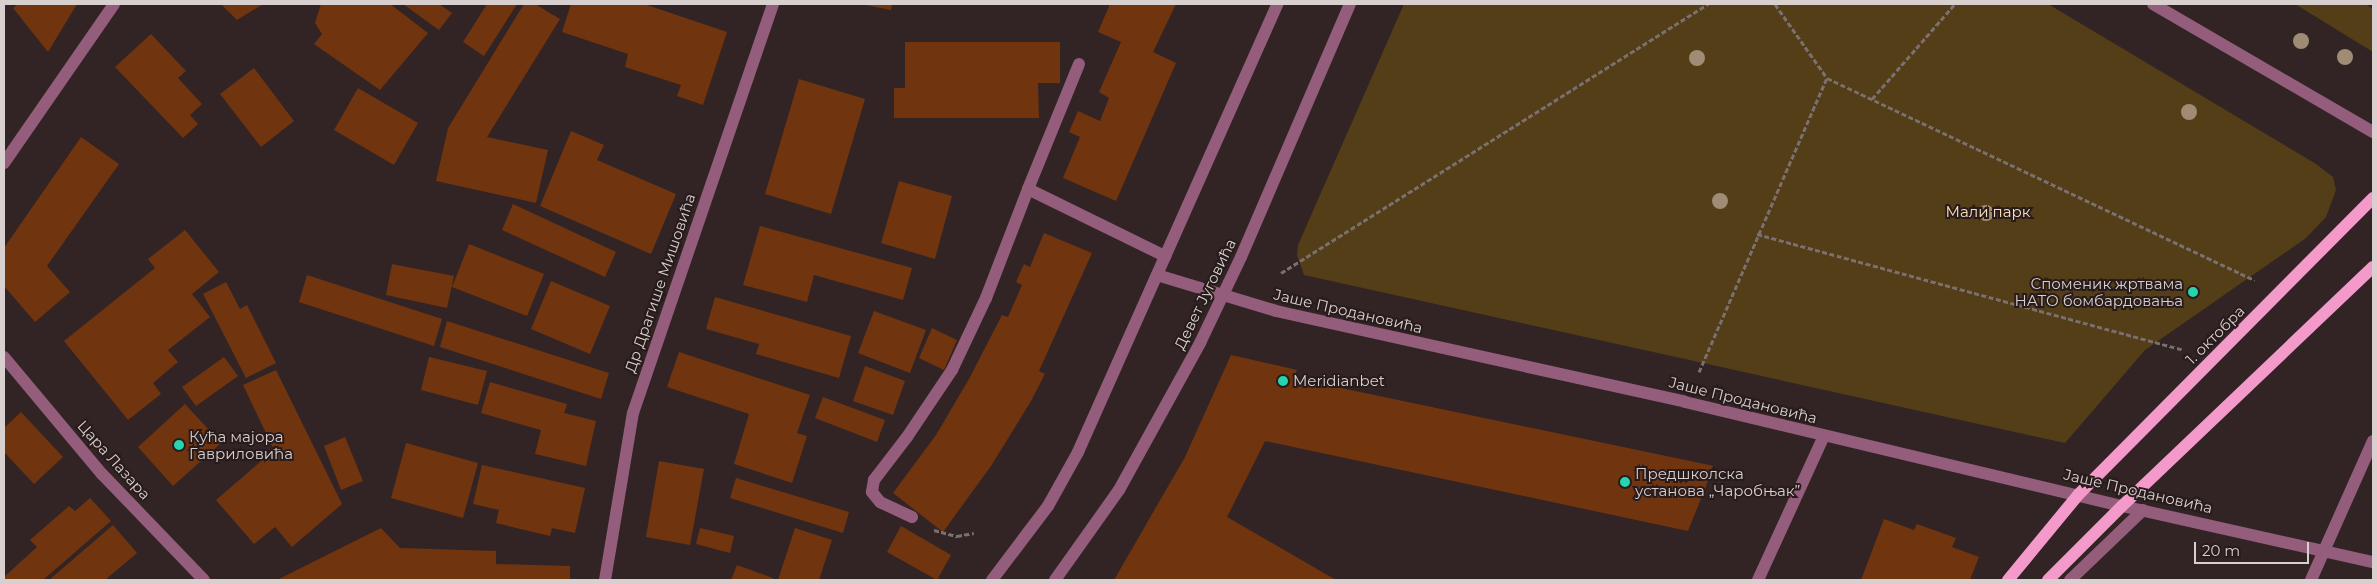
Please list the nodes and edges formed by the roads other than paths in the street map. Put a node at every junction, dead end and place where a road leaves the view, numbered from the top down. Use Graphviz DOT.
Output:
graph roads {
  1 [pos="114,4"];
  2 [pos="773,4"];
  3 [pos="1277,4"];
  4 [pos="1350,4"];
  5 [pos="2153,4"];
  6 [pos="2166,4"];
  7 [pos="2184,21"];
  8 [pos="1079,64"];
  9 [pos="2373,132"];
  10 [pos="4,163"];
  11 [pos="1028,189"];
  12 [pos="2373,198"];
  13 [pos="1165,256"];
  14 [pos="2373,267"];
  15 [pos="1156,275"];
  16 [pos="1222,298"];
  17 [pos="4,358"];
  18 [pos="1824,436"];
  19 [pos="2373,441"];
  20 [pos="2079,494"];
  21 [pos="2122,506"];
  22 [pos="2143,510"];
  23 [pos="912,517"];
  24 [pos="2324,548"];
  25 [pos="2373,562"];
  26 [pos="204,580"];
  27 [pos="605,580"];
  28 [pos="992,580"];
  29 [pos="1055,580"];
  30 [pos="1758,580"];
  31 [pos="2008,580"];
  32 [pos="2048,580"];
  33 [pos="2070,580"];
  34 [pos="2311,580"];
  1 -- 10 [label="street"];
  2 -- 27 [label="street, Др Драгише Мишовића"];
  3 -- 13 [label="street"];
  4 -- 16 [label="street, Девет Југовића"];
  5 -- 7 [label="street"];
  6 -- 7 [label="street"];
  7 -- 9 [label="street"];
  8 -- 11 [label="street"];
  11 -- 13 [label="street"];
  11 -- 23 [label="street"];
  12 -- 20 [label="main road, 1. октобра"];
  13 -- 15 [label="street"];
  14 -- 21 [label="main road"];
  15 -- 16 [label="street, Јаше Продановића"];
  15 -- 28 [label="street"];
  16 -- 18 [label="street, Јаше Продановића"];
  16 -- 29 [label="street, Девет Југовића"];
  17 -- 26 [label="street, Цара Лазара"];
  18 -- 20 [label="street, Јаше Продановића"];
  18 -- 30 [label="street"];
  19 -- 24 [label="street"];
  20 -- 21 [label="street, Јаше Продановића"];
  20 -- 31 [label="main road, 1. октобра"];
  21 -- 22 [label="street, Јаше Продановића"];
  21 -- 32 [label="main road"];
  22 -- 24 [label="street, Јаше Продановића"];
  22 -- 33 [label="street"];
  24 -- 25 [label="street, Јаше Продановића"];
  24 -- 34 [label="street"];
}
